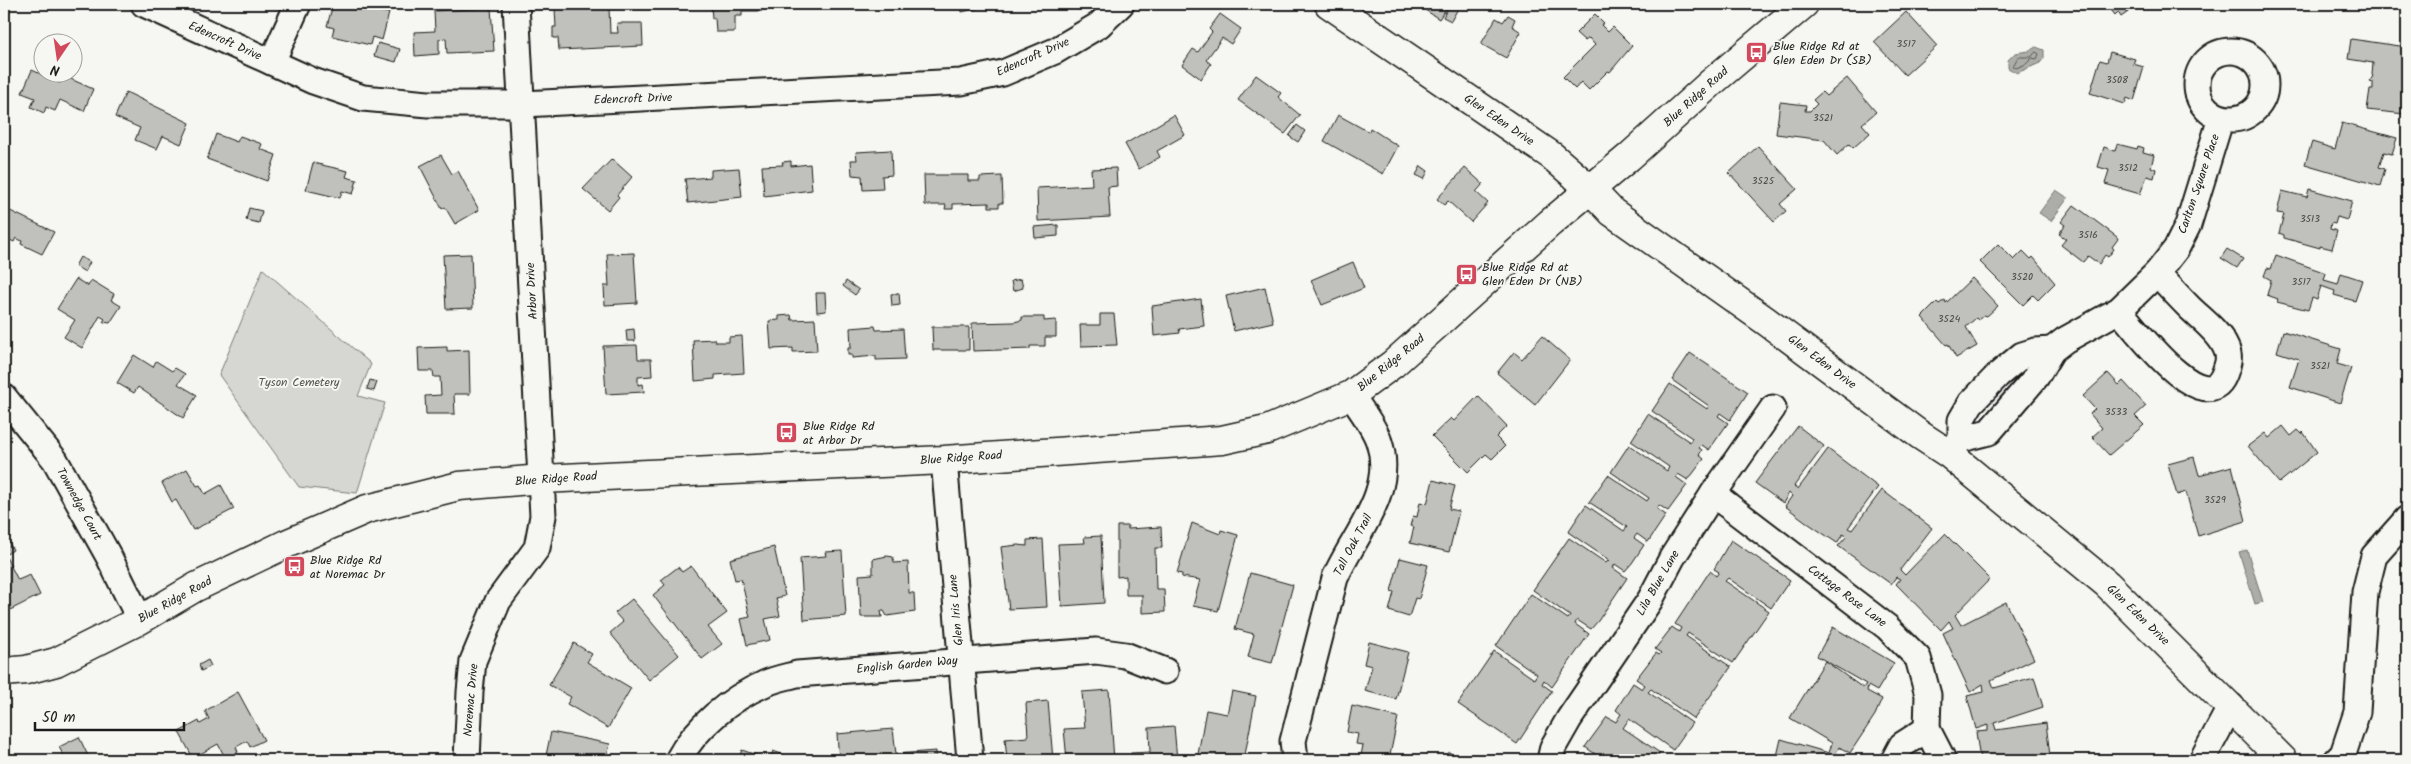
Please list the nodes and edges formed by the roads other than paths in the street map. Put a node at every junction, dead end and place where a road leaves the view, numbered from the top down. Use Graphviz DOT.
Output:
graph roads {
  1 [pos="144,4"];
  2 [pos="298,4"];
  3 [pos="516,4"];
  4 [pos="1121,4"];
  5 [pos="1329,4"];
  6 [pos="1804,4"];
  7 [pos="272,62"];
  8 [pos="523,104"];
  9 [pos="2221,118"];
  10 [pos="1590,189"];
  11 [pos="2157,274"];
  12 [pos="2119,310"];
  13 [pos="2052,350"];
  14 [pos="1351,395"];
  15 [pos="4,396"];
  16 [pos="1773,408"];
  17 [pos="1955,446"];
  18 [pos="944,460"];
  19 [pos="542,478"];
  20 [pos="1713,494"];
  21 [pos="2407,518"];
  22 [pos="140,620"];
  23 [pos="960,660"];
  24 [pos="1165,671"];
  25 [pos="4,672"];
  26 [pos="2231,706"];
  27 [pos="1927,729"];
  28 [pos="467,760"];
  29 [pos="678,760"];
  30 [pos="970,760"];
  31 [pos="1296,760"];
  32 [pos="1550,760"];
  33 [pos="1894,760"];
  34 [pos="1943,760"];
  35 [pos="2202,760"];
  36 [pos="2283,760"];
  37 [pos="2337,760"];
  1 -- 7 [label="street, Edencroft Drive"];
  2 -- 7 [label="street"];
  3 -- 8 [label="street, Arbor Drive"];
  4 -- 8 [label="street, Edencroft Drive"];
  5 -- 10 [label="main road, Glen Eden Drive"];
  6 -- 10 [label="main road, Blue Ridge Road"];
  7 -- 8 [label="street, Edencroft Drive"];
  8 -- 19 [label="street, Arbor Drive"];
  9 -- 11 [label="street, Carlton Square Place"];
  10 -- 14 [label="main road, Blue Ridge Road"];
  10 -- 17 [label="main road, Glen Eden Drive"];
  11 -- 12 [label="street, Carlton Square Place"];
  11 -- 12 [label="street"];
  12 -- 13 [label="street, Carlton Square Place"];
  13 -- 17 [label="street, Carlton Square Place"];
  13 -- 17 [label="street, Carlton Square Place"];
  14 -- 18 [label="main road, Blue Ridge Road"];
  14 -- 31 [label="street, Tall Oak Trail"];
  15 -- 22 [label="street, Townedge Court"];
  16 -- 20 [label="street, Lila Blue Lane"];
  17 -- 26 [label="main road, Glen Eden Drive"];
  18 -- 19 [label="main road, Blue Ridge Road"];
  18 -- 23 [label="street, Glen Iris Lane"];
  19 -- 22 [label="main road, Blue Ridge Road"];
  19 -- 28 [label="street, Noremac Drive"];
  20 -- 27 [label="street, Cottage Rose Lane"];
  20 -- 32 [label="street, Lila Blue Lane"];
  21 -- 37 [label="street"];
  22 -- 25 [label="main road, Blue Ridge Road"];
  23 -- 24 [label="street, English Garden Way"];
  23 -- 29 [label="street, English Garden Way"];
  23 -- 30 [label="street, Glen Iris Lane"];
  26 -- 35 [label="street"];
  26 -- 36 [label="main road, Glen Eden Drive"];
  27 -- 33 [label="street"];
  27 -- 34 [label="street, Cottage Rose Lane"];
}
